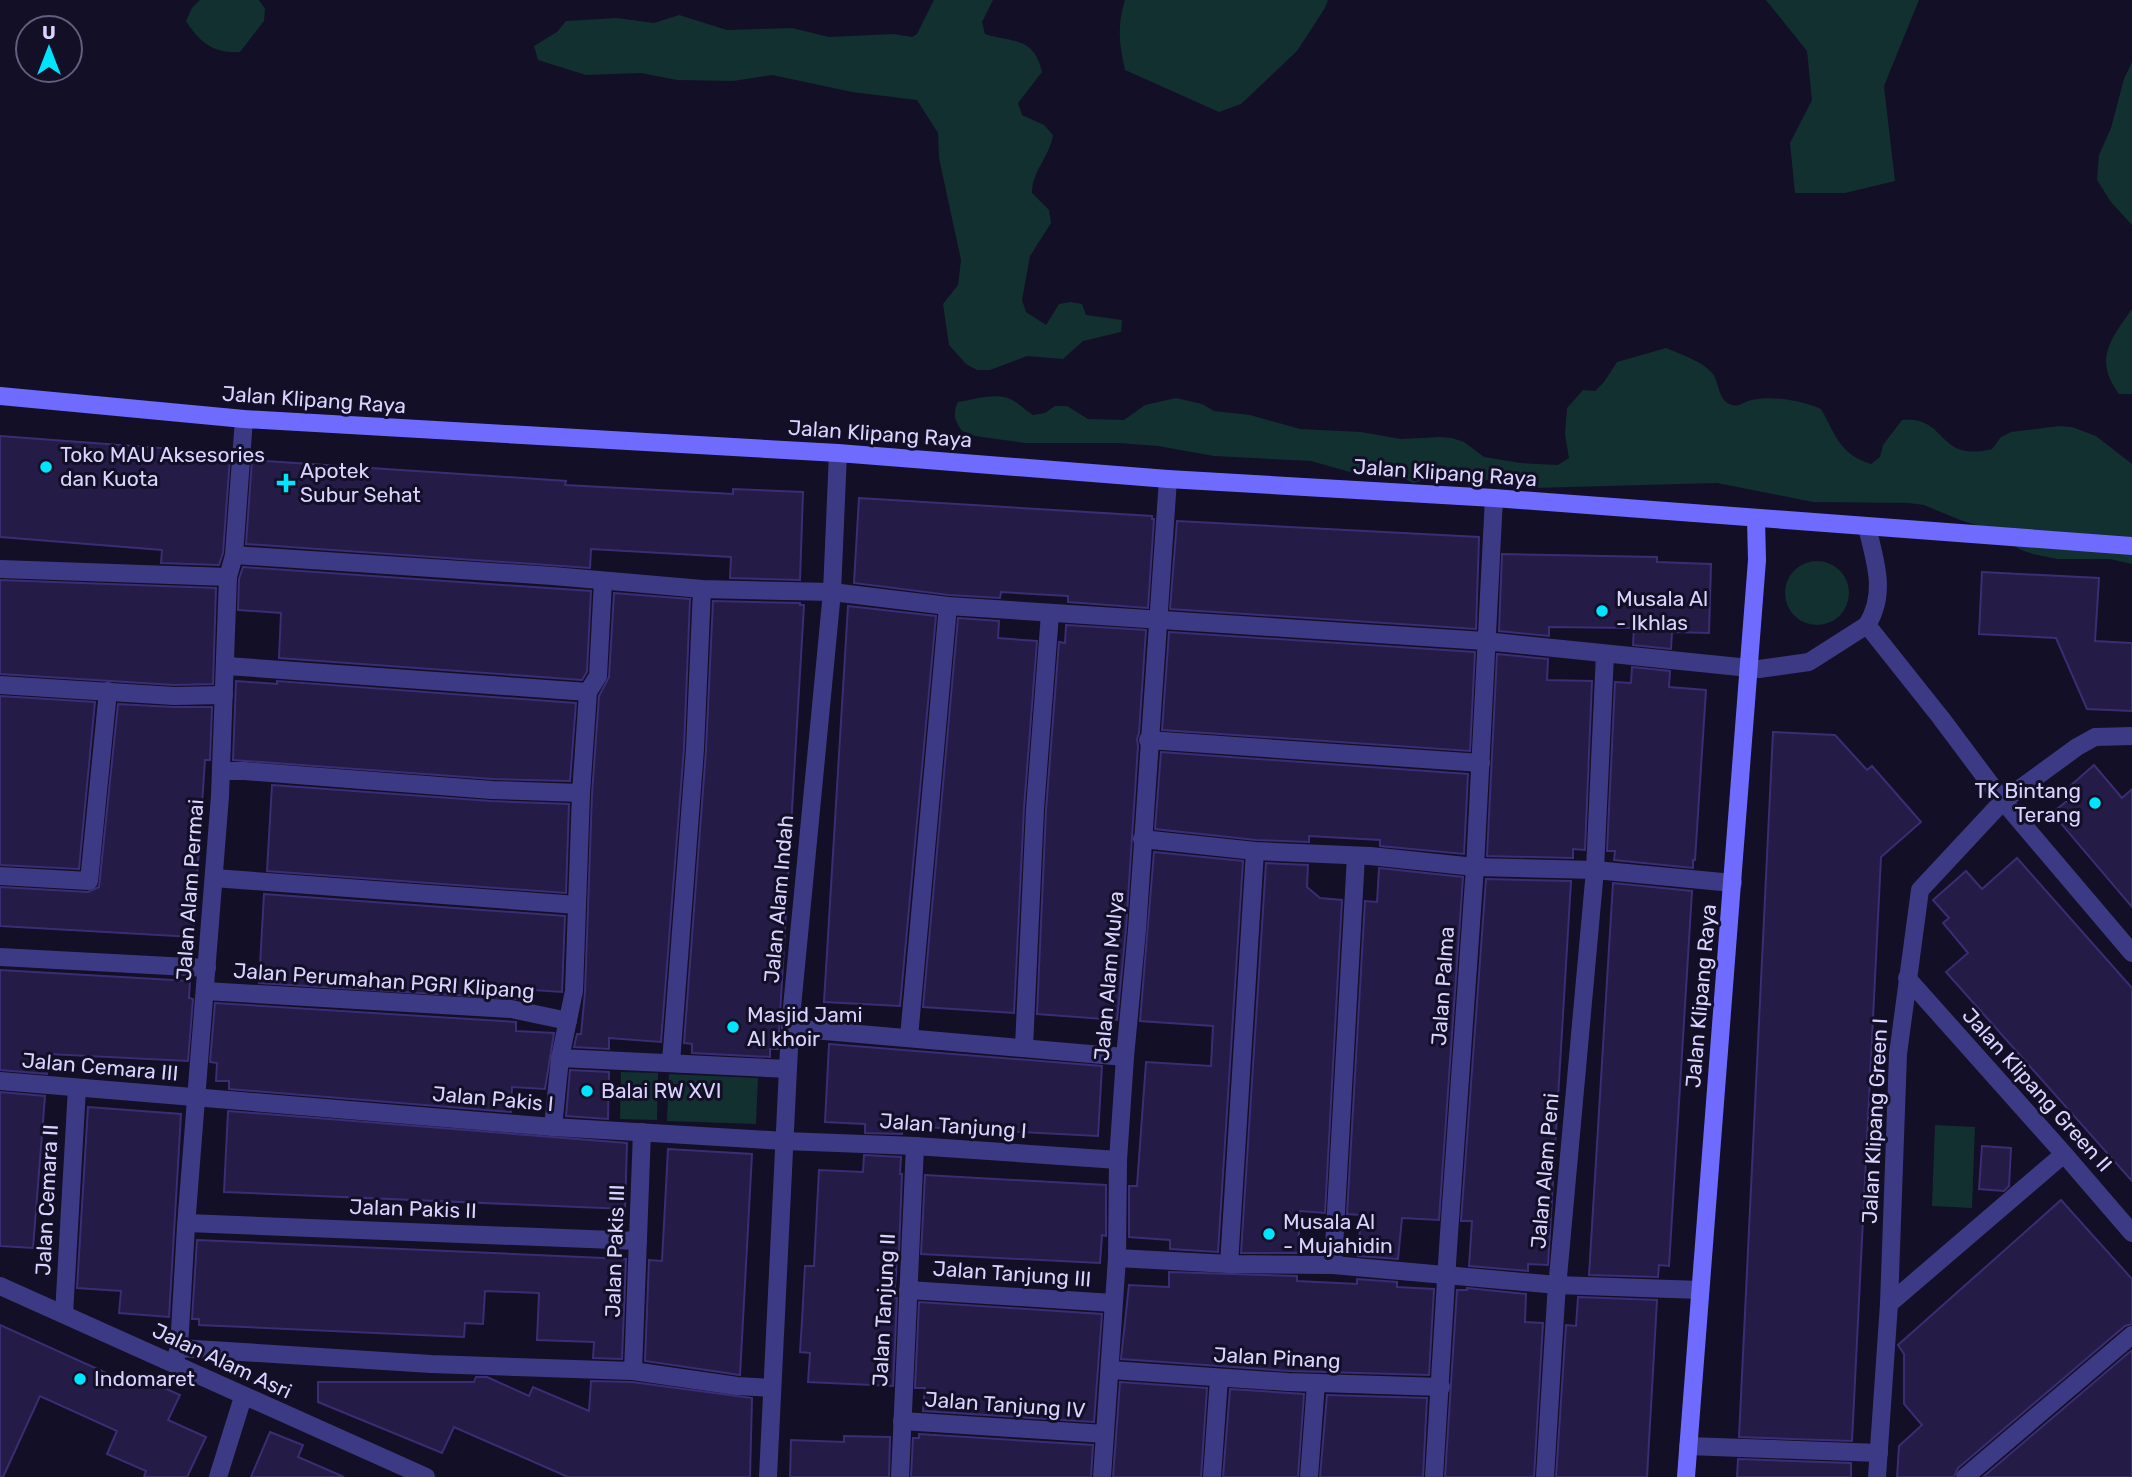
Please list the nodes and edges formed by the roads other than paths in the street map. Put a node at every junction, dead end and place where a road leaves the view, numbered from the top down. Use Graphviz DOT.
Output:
graph roads {
  1 [pos="0,397"];
  2 [pos="244,419"];
  3 [pos="838,453"];
  4 [pos="1168,479"];
  5 [pos="1494,498"];
  6 [pos="1756,519"];
  7 [pos="1867,527"];
  8 [pos="2132,545"];
  9 [pos="234,555"];
  10 [pos="0,569"];
  11 [pos="229,578"];
  12 [pos="603,581"];
  13 [pos="702,589"];
  14 [pos="832,592"];
  15 [pos="948,606"];
  16 [pos="1050,614"];
  17 [pos="1157,620"];
  18 [pos="1867,625"];
  19 [pos="1485,640"];
  20 [pos="1605,654"];
  21 [pos="227,666"];
  22 [pos="1748,668"];
  23 [pos="0,685"];
  24 [pos="108,691"];
  25 [pos="588,692"];
  26 [pos="224,695"];
  27 [pos="2132,736"];
  28 [pos="1148,740"];
  29 [pos="1481,763"];
  30 [pos="221,771"];
  31 [pos="581,793"];
  32 [pos="2003,802"];
  33 [pos="1142,839"];
  34 [pos="1255,851"];
  35 [pos="1356,856"];
  36 [pos="1475,867"];
  37 [pos="1595,870"];
  38 [pos="0,876"];
  39 [pos="214,878"];
  40 [pos="1733,883"];
  41 [pos="577,905"];
  42 [pos="2132,953"];
  43 [pos="0,957"];
  44 [pos="207,968"];
  45 [pos="1907,978"];
  46 [pos="205,991"];
  47 [pos="568,1021"];
  48 [pos="790,1028"];
  49 [pos="909,1037"];
  50 [pos="1024,1047"];
  51 [pos="1125,1057"];
  52 [pos="560,1058"];
  53 [pos="671,1062"];
  54 [pos="789,1069"];
  55 [pos="0,1082"];
  56 [pos="77,1088"];
  57 [pos="197,1098"];
  58 [pos="553,1127"];
  59 [pos="642,1132"];
  60 [pos="785,1141"];
  61 [pos="915,1146"];
  62 [pos="2064,1154"];
  63 [pos="1118,1160"];
  64 [pos="187,1223"];
  65 [pos="2132,1233"];
  66 [pos="638,1241"];
  67 [pos="1117,1258"];
  68 [pos="1230,1264"];
  69 [pos="1333,1265"];
  70 [pos="1447,1275"];
  71 [pos="1557,1285"];
  72 [pos="0,1286"];
  73 [pos="908,1290"];
  74 [pos="1700,1290"];
  75 [pos="1113,1303"];
  76 [pos="1889,1304"];
  77 [pos="64,1314"];
  78 [pos="2132,1335"];
  79 [pos="176,1356"];
  80 [pos="1111,1370"];
  81 [pos="633,1371"];
  82 [pos="1219,1378"];
  83 [pos="1316,1383"];
  84 [pos="1441,1387"];
  85 [pos="772,1388"];
  86 [pos="243,1397"];
  87 [pos="902,1421"];
  88 [pos="1105,1434"];
  89 [pos="1688,1446"];
  90 [pos="1879,1453"];
  91 [pos="218,1477"];
  92 [pos="426,1477"];
  93 [pos="768,1477"];
  94 [pos="900,1477"];
  95 [pos="1102,1477"];
  96 [pos="1212,1477"];
  97 [pos="1309,1477"];
  98 [pos="1434,1477"];
  99 [pos="1545,1477"];
  100 [pos="1686,1477"];
  101 [pos="1877,1477"];
  102 [pos="1965,1477"];
  1 -- 2 [label="main road, Jalan Klipang Raya"];
  2 -- 3 [label="main road, Jalan Klipang Raya"];
  2 -- 9 [label="street, Jalan Alam Permai"];
  3 -- 4 [label="main road, Jalan Klipang Raya"];
  3 -- 14 [label="street, Jalan Alam Indah"];
  4 -- 5 [label="main road, Jalan Klipang Raya"];
  4 -- 17 [label="street, Jalan Alam Mulya"];
  5 -- 6 [label="main road, Jalan Klipang Raya"];
  5 -- 19 [label="street, Jalan Palma"];
  6 -- 7 [label="main road, Jalan Klipang Raya"];
  6 -- 22 [label="main road, Jalan Klipang Raya"];
  7 -- 8 [label="main road, Jalan Klipang Raya"];
  7 -- 18 [label="street"];
  9 -- 11 [label="street, Jalan Alam Permai"];
  9 -- 12 [label="street"];
  10 -- 11 [label="street"];
  11 -- 21 [label="street, Jalan Alam Permai"];
  12 -- 13 [label="street"];
  12 -- 25 [label="street"];
  13 -- 14 [label="street"];
  13 -- 53 [label="street"];
  14 -- 15 [label="street"];
  14 -- 48 [label="street, Jalan Alam Indah"];
  15 -- 16 [label="street"];
  15 -- 49 [label="street"];
  16 -- 17 [label="street"];
  16 -- 50 [label="street"];
  17 -- 19 [label="street"];
  17 -- 28 [label="street, Jalan Alam Mulya"];
  18 -- 22 [label="street"];
  18 -- 32 [label="street"];
  19 -- 20 [label="street"];
  19 -- 29 [label="street, Jalan Palma"];
  20 -- 22 [label="street"];
  20 -- 37 [label="street, Jalan Alam Peni"];
  21 -- 25 [label="street"];
  21 -- 26 [label="street, Jalan Alam Permai"];
  22 -- 40 [label="main road, Jalan Klipang Raya"];
  23 -- 24 [label="street"];
  24 -- 26 [label="street"];
  24 -- 38 [label="street"];
  25 -- 31 [label="street"];
  26 -- 30 [label="street, Jalan Alam Permai"];
  27 -- 32 [label="street, Jalan Klipang Green I"];
  28 -- 29 [label="street"];
  28 -- 33 [label="street, Jalan Alam Mulya"];
  29 -- 36 [label="street, Jalan Palma"];
  30 -- 31 [label="street"];
  30 -- 39 [label="street, Jalan Alam Permai"];
  31 -- 41 [label="street"];
  32 -- 42 [label="street"];
  32 -- 45 [label="street, Jalan Klipang Green I"];
  33 -- 34 [label="street"];
  33 -- 51 [label="street, Jalan Alam Mulya"];
  34 -- 35 [label="street"];
  34 -- 68 [label="street"];
  35 -- 36 [label="street"];
  35 -- 69 [label="street"];
  36 -- 37 [label="street"];
  36 -- 70 [label="street, Jalan Palma"];
  37 -- 40 [label="street"];
  37 -- 71 [label="street, Jalan Alam Peni"];
  39 -- 41 [label="street"];
  39 -- 44 [label="street, Jalan Alam Permai"];
  40 -- 74 [label="main road, Jalan Klipang Raya"];
  41 -- 47 [label="street"];
  43 -- 44 [label="street"];
  44 -- 46 [label="street, Jalan Alam Permai"];
  45 -- 62 [label="street, Jalan Klipang Green II"];
  45 -- 76 [label="street, Jalan Klipang Green I"];
  46 -- 47 [label="street, Jalan Perumahan PGRI Klipang"];
  46 -- 57 [label="street, Jalan Alam Permai"];
  47 -- 52 [label="street"];
  48 -- 49 [label="street"];
  48 -- 54 [label="street, Jalan Alam Indah"];
  49 -- 50 [label="street"];
  50 -- 51 [label="street"];
  51 -- 63 [label="street, Jalan Alam Mulya"];
  52 -- 53 [label="street"];
  52 -- 58 [label="street"];
  53 -- 54 [label="street"];
  54 -- 60 [label="street, Jalan Alam Indah"];
  55 -- 56 [label="street, Jalan Cemara III"];
  56 -- 57 [label="street, Jalan Cemara III"];
  56 -- 77 [label="street, Jalan Cemara II"];
  57 -- 58 [label="street, Jalan Pakis I"];
  57 -- 64 [label="street, Jalan Alam Permai"];
  58 -- 59 [label="street, Jalan Pakis I"];
  59 -- 60 [label="street, Jalan Pakis I"];
  59 -- 66 [label="street, Jalan Pakis III"];
  60 -- 61 [label="street, Jalan Tanjung I"];
  60 -- 85 [label="street, Jalan Alam Indah"];
  61 -- 63 [label="street, Jalan Tanjung I"];
  61 -- 73 [label="street, Jalan Tanjung II"];
  62 -- 65 [label="street, Jalan Klipang Green II"];
  62 -- 76 [label="street"];
  63 -- 67 [label="street, Jalan Alam Mulya"];
  64 -- 66 [label="street, Jalan Pakis II"];
  64 -- 79 [label="street, Jalan Alam Permai"];
  66 -- 81 [label="street, Jalan Pakis III"];
  67 -- 68 [label="street"];
  67 -- 75 [label="street, Jalan Alam Mulya"];
  68 -- 69 [label="street"];
  69 -- 70 [label="street"];
  70 -- 71 [label="street"];
  70 -- 84 [label="street, Jalan Palma"];
  71 -- 74 [label="street"];
  71 -- 99 [label="street, Jalan Alam Peni"];
  72 -- 77 [label="street, Jalan Alam Asri"];
  73 -- 75 [label="street, Jalan Tanjung III"];
  73 -- 87 [label="street, Jalan Tanjung II"];
  74 -- 89 [label="main road, Jalan Klipang Raya"];
  75 -- 80 [label="street, Jalan Alam Mulya"];
  76 -- 90 [label="street, Jalan Klipang Green I"];
  77 -- 79 [label="street, Jalan Alam Asri"];
  78 -- 102 [label="street"];
  79 -- 81 [label="street"];
  79 -- 86 [label="street, Jalan Alam Asri"];
  80 -- 82 [label="street, Jalan Pinang"];
  80 -- 88 [label="street, Jalan Alam Mulya"];
  81 -- 85 [label="street"];
  82 -- 83 [label="street, Jalan Pinang"];
  82 -- 96 [label="street"];
  83 -- 84 [label="street, Jalan Pinang"];
  83 -- 97 [label="street"];
  84 -- 98 [label="street, Jalan Palma"];
  85 -- 93 [label="street, Jalan Alam Indah"];
  86 -- 91 [label="street"];
  86 -- 92 [label="street, Jalan Alam Asri"];
  87 -- 88 [label="street, Jalan Tanjung IV"];
  87 -- 94 [label="street, Jalan Tanjung II"];
  88 -- 95 [label="street, Jalan Alam Mulya"];
  89 -- 90 [label="street"];
  89 -- 100 [label="main road, Jalan Klipang Raya"];
  90 -- 101 [label="street, Jalan Klipang Green I"];
}
